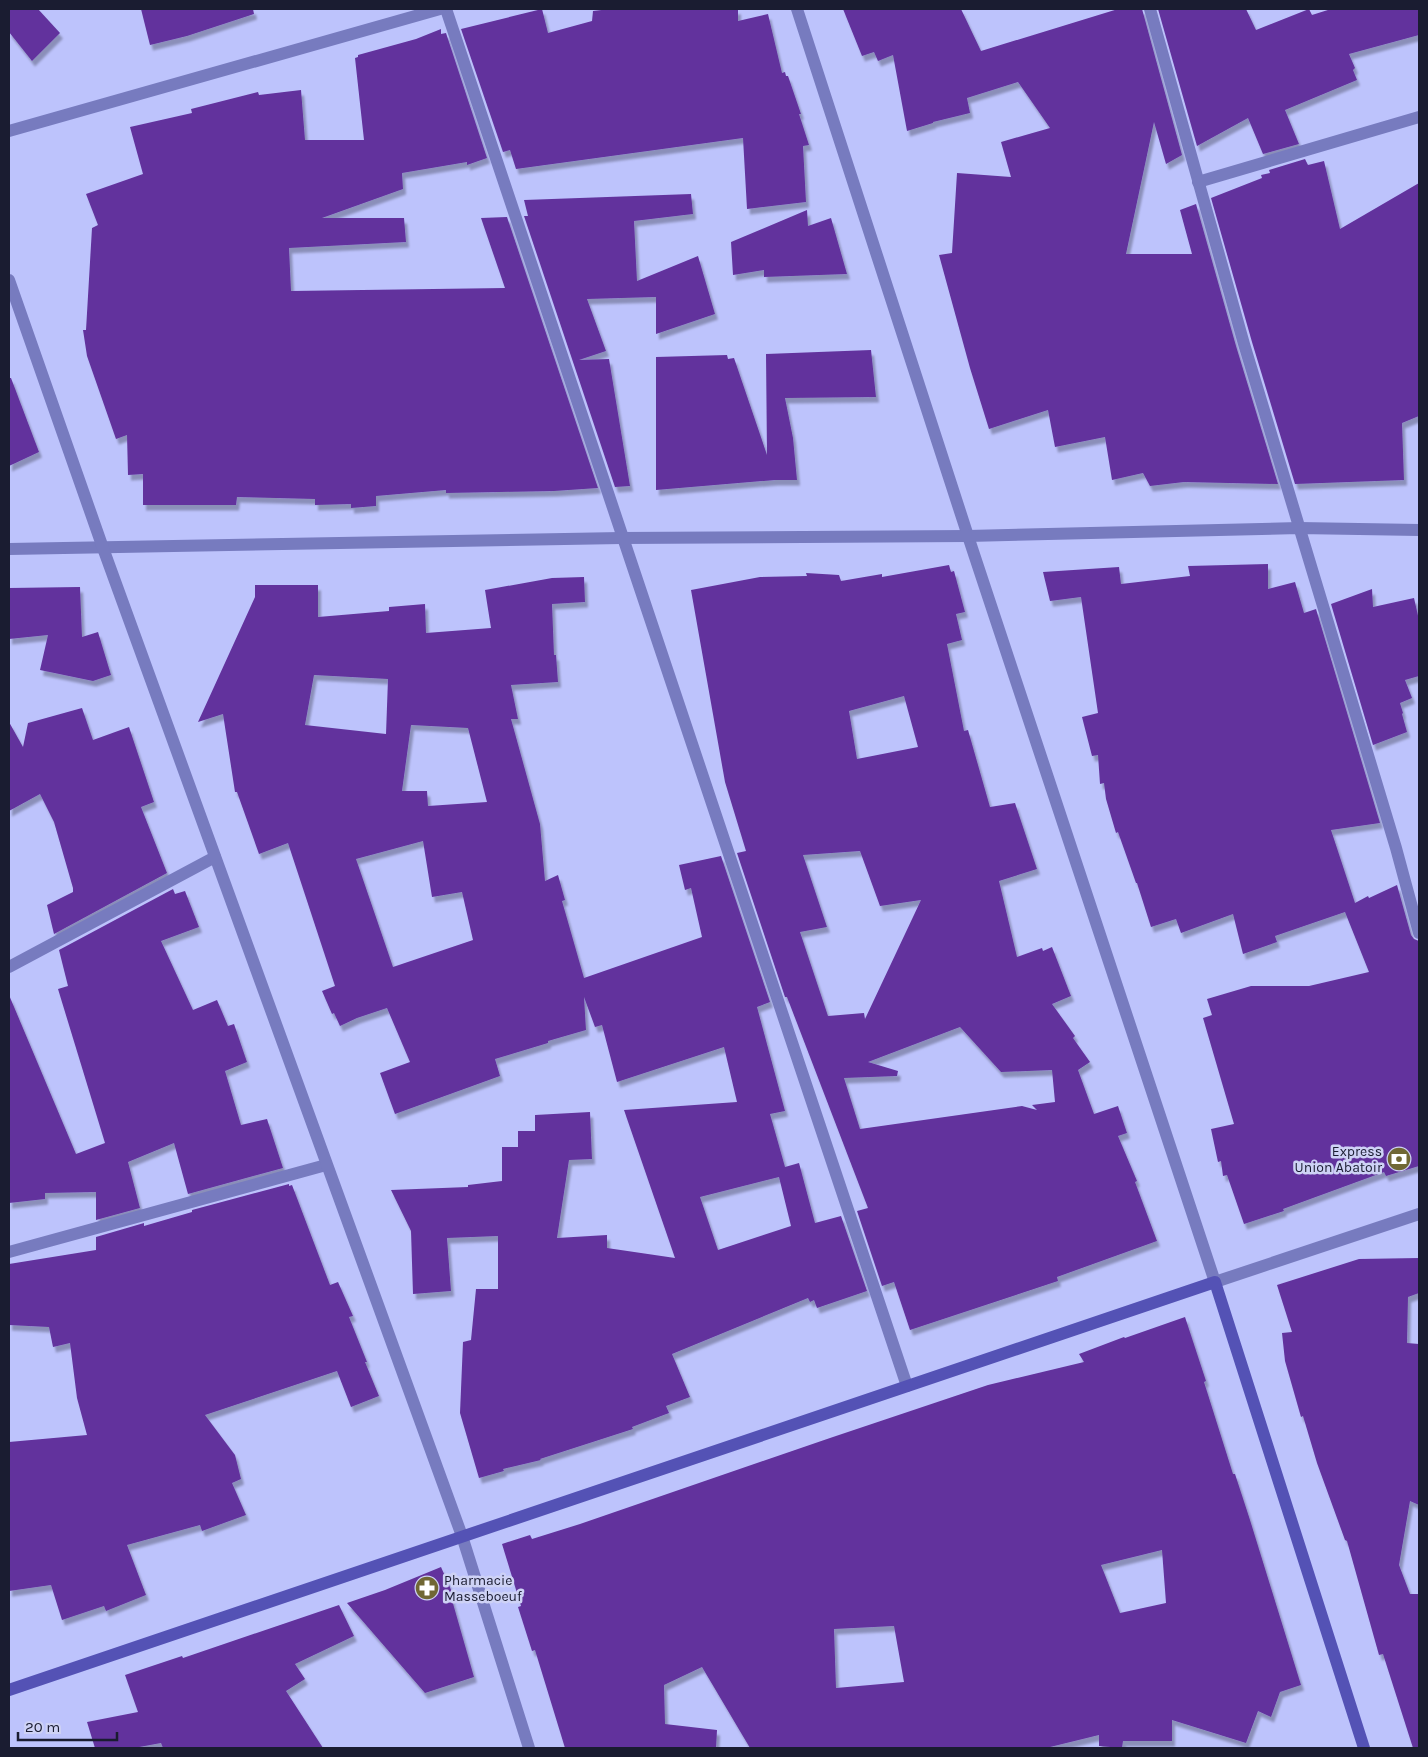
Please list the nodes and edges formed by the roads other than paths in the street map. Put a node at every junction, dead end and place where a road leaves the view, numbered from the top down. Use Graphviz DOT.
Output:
graph roads {
  1 [pos="440,9"];
  2 [pos="446,9"];
  3 [pos="797,9"];
  4 [pos="1150,9"];
  5 [pos="1419,117"];
  6 [pos="9,131"];
  7 [pos="1198,182"];
  8 [pos="9,280"];
  9 [pos="1299,528"];
  10 [pos="1419,530"];
  11 [pos="968,536"];
  12 [pos="622,538"];
  13 [pos="102,548"];
  14 [pos="9,549"];
  15 [pos="215,857"];
  16 [pos="1419,933"];
  17 [pos="9,967"];
  18 [pos="326,1165"];
  19 [pos="1419,1214"];
  20 [pos="9,1252"];
  21 [pos="1215,1282"];
  22 [pos="907,1386"];
  23 [pos="462,1536"];
  24 [pos="9,1690"];
  25 [pos="529,1748"];
  26 [pos="1364,1748"];
  1 -- 6 [label="street"];
  2 -- 12 [label="street"];
  3 -- 11 [label="street"];
  4 -- 7 [label="street"];
  5 -- 7 [label="street"];
  7 -- 9 [label="street"];
  8 -- 13 [label="street"];
  9 -- 10 [label="street"];
  9 -- 11 [label="street"];
  9 -- 16 [label="street"];
  11 -- 12 [label="street"];
  11 -- 21 [label="street"];
  12 -- 13 [label="street"];
  12 -- 22 [label="street"];
  13 -- 14 [label="street"];
  13 -- 15 [label="street"];
  15 -- 17 [label="street"];
  15 -- 18 [label="street"];
  18 -- 20 [label="street"];
  18 -- 23 [label="street"];
  19 -- 21 [label="street"];
  21 -- 22 [label="main road"];
  21 -- 26 [label="main road"];
  22 -- 23 [label="main road"];
  23 -- 24 [label="main road"];
  23 -- 25 [label="street"];
}
